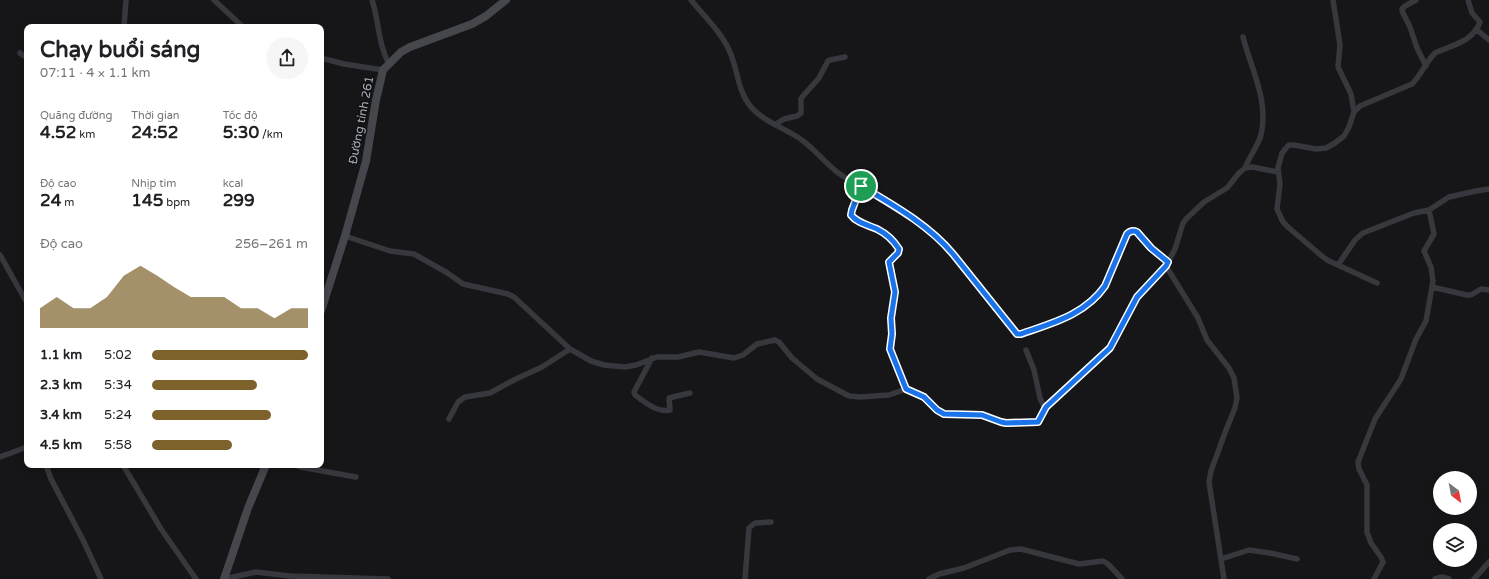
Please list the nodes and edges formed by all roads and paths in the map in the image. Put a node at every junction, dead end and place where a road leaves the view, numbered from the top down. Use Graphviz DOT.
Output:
graph roads {
  1 [pos="126,0"];
  2 [pos="214,0"];
  3 [pos="372,0"];
  4 [pos="506,0"];
  5 [pos="691,0"];
  6 [pos="1334,0"];
  7 [pos="1416,0"];
  8 [pos="1468,0"];
  9 [pos="124,24"];
  10 [pos="240,24"];
  11 [pos="1476,30"];
  12 [pos="1243,36"];
  13 [pos="1489,40"];
  14 [pos="20,53"];
  15 [pos="24,56"];
  16 [pos="845,57"];
  17 [pos="324,59"];
  18 [pos="389,64"];
  19 [pos="1426,66"];
  20 [pos="383,70"];
  21 [pos="1354,112"];
  22 [pos="776,124"];
  23 [pos="1245,168"];
  24 [pos="1278,172"];
  25 [pos="861,186"];
  26 [pos="1489,189"];
  27 [pos="1429,210"];
  28 [pos="346,236"];
  29 [pos="0,255"];
  30 [pos="1167,264"];
  31 [pos="3,265"];
  32 [pos="1338,265"];
  33 [pos="1377,282"];
  34 [pos="1432,287"];
  35 [pos="1489,290"];
  36 [pos="24,298"];
  37 [pos="324,302"];
  38 [pos="570,349"];
  39 [pos="1026,350"];
  40 [pos="652,358"];
  41 [pos="906,389"];
  42 [pos="690,393"];
  43 [pos="1045,409"];
  44 [pos="449,419"];
  45 [pos="24,448"];
  46 [pos="0,457"];
  47 [pos="47,468"];
  48 [pos="125,468"];
  49 [pos="266,468"];
  50 [pos="306,468"];
  51 [pos="356,477"];
  52 [pos="771,522"];
  53 [pos="1221,559"];
  54 [pos="1296,559"];
  55 [pos="1489,562"];
  56 [pos="101,579"];
  57 [pos="196,579"];
  58 [pos="224,579"];
  59 [pos="388,579"];
  60 [pos="745,579"];
  61 [pos="929,579"];
  62 [pos="1122,579"];
  63 [pos="1224,579"];
  64 [pos="1374,579"];
  65 [pos="1435,579"];
  66 [pos="1449,579"];
  67 [pos="1474,579"];
  1 -- 9 [label="street"];
  2 -- 10 [label="street"];
  3 -- 18 [label="street"];
  4 -- 18 [label="main road, Đường tỉnh 261"];
  5 -- 22 [label="street"];
  6 -- 21 [label="street"];
  7 -- 19 [label="street"];
  8 -- 11 [label="street"];
  11 -- 13 [label="street"];
  11 -- 19 [label="street"];
  12 -- 23 [label="street"];
  14 -- 15 [label="street"];
  16 -- 22 [label="street"];
  17 -- 20 [label="street"];
  18 -- 20 [label="main road, Đường tỉnh 261"];
  19 -- 21 [label="street"];
  20 -- 28 [label="main road, Đường tỉnh 261"];
  21 -- 24 [label="street"];
  22 -- 25 [label="street"];
  23 -- 24 [label="street"];
  23 -- 30 [label="street"];
  24 -- 32 [label="street"];
  25 -- 30 [label="street"];
  25 -- 41 [label="street"];
  26 -- 27 [label="street"];
  27 -- 32 [label="street"];
  27 -- 34 [label="street"];
  28 -- 37 [label="main road, Đường tỉnh 261"];
  28 -- 38 [label="street"];
  29 -- 31 [label="street"];
  30 -- 43 [label="street"];
  30 -- 53 [label="street"];
  31 -- 36 [label="street"];
  32 -- 33 [label="street"];
  34 -- 35 [label="street"];
  34 -- 64 [label="street"];
  38 -- 40 [label="street"];
  38 -- 44 [label="street"];
  39 -- 43 [label="street"];
  40 -- 41 [label="street"];
  40 -- 42 [label="street"];
  41 -- 43 [label="street"];
  45 -- 46 [label="street"];
  47 -- 56 [label="street"];
  48 -- 57 [label="street"];
  49 -- 58 [label="main road"];
  50 -- 51 [label="street"];
  52 -- 60 [label="street"];
  53 -- 54 [label="street"];
  53 -- 63 [label="street"];
  55 -- 67 [label="street"];
  58 -- 59 [label="street"];
  61 -- 62 [label="street"];
  65 -- 66 [label="street"];
}
